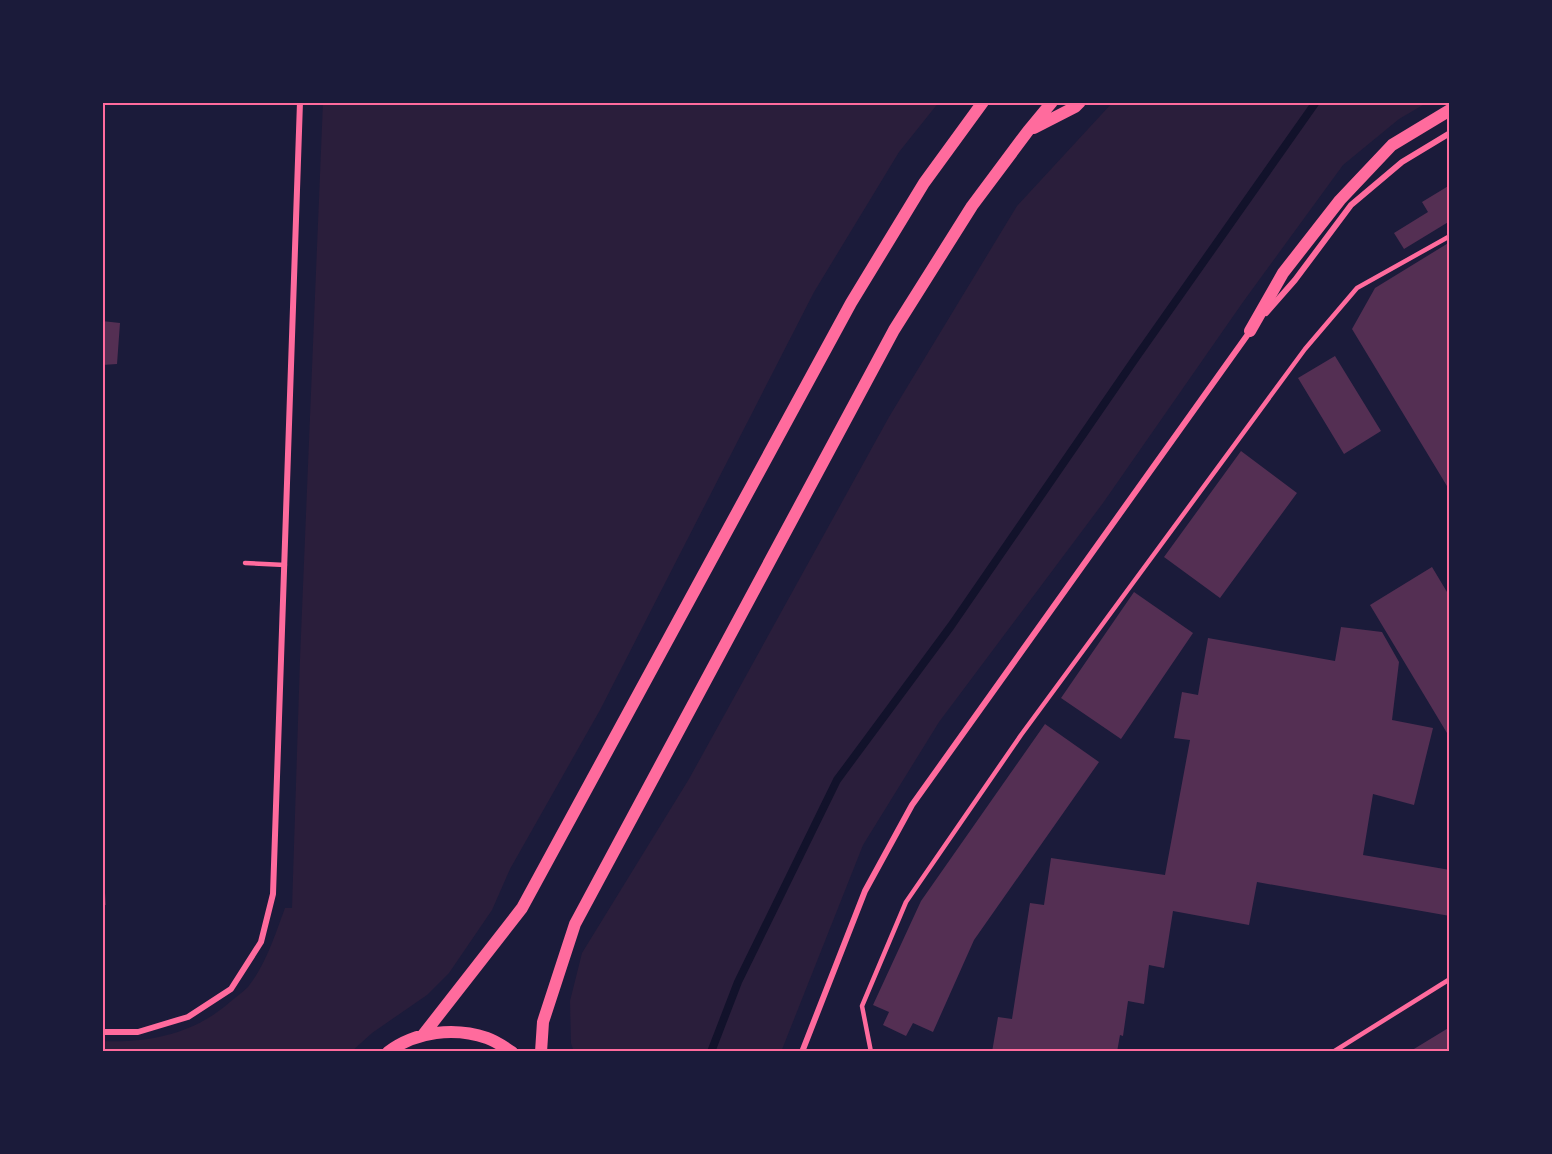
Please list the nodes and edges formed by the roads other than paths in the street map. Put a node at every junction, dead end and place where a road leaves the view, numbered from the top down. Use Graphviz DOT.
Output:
graph roads {
  1 [pos="300,102"];
  2 [pos="983,102"];
  3 [pos="1052,102"];
  4 [pos="1080,102"];
  5 [pos="1450,110"];
  6 [pos="1028,131"];
  7 [pos="1450,133"];
  8 [pos="1450,236"];
  9 [pos="1250,332"];
  10 [pos="245,563"];
  11 [pos="285,565"];
  12 [pos="1450,980"];
  13 [pos="102,1032"];
  14 [pos="423,1035"];
  15 [pos="388,1052"];
  16 [pos="512,1052"];
  17 [pos="541,1052"];
  18 [pos="802,1052"];
  19 [pos="871,1052"];
  20 [pos="1333,1052"];
  1 -- 11 [label="street"];
  2 -- 14 [label="main road"];
  3 -- 6 [label="main road"];
  4 -- 6 [label="main road"];
  5 -- 9 [label="main road"];
  6 -- 17 [label="main road"];
  7 -- 9 [label="street"];
  8 -- 19 [label="lane"];
  9 -- 18 [label="street"];
  10 -- 11 [label="lane"];
  11 -- 13 [label="street"];
  12 -- 20 [label="lane"];
  14 -- 15 [label="main road"];
  14 -- 16 [label="main road"];
}
